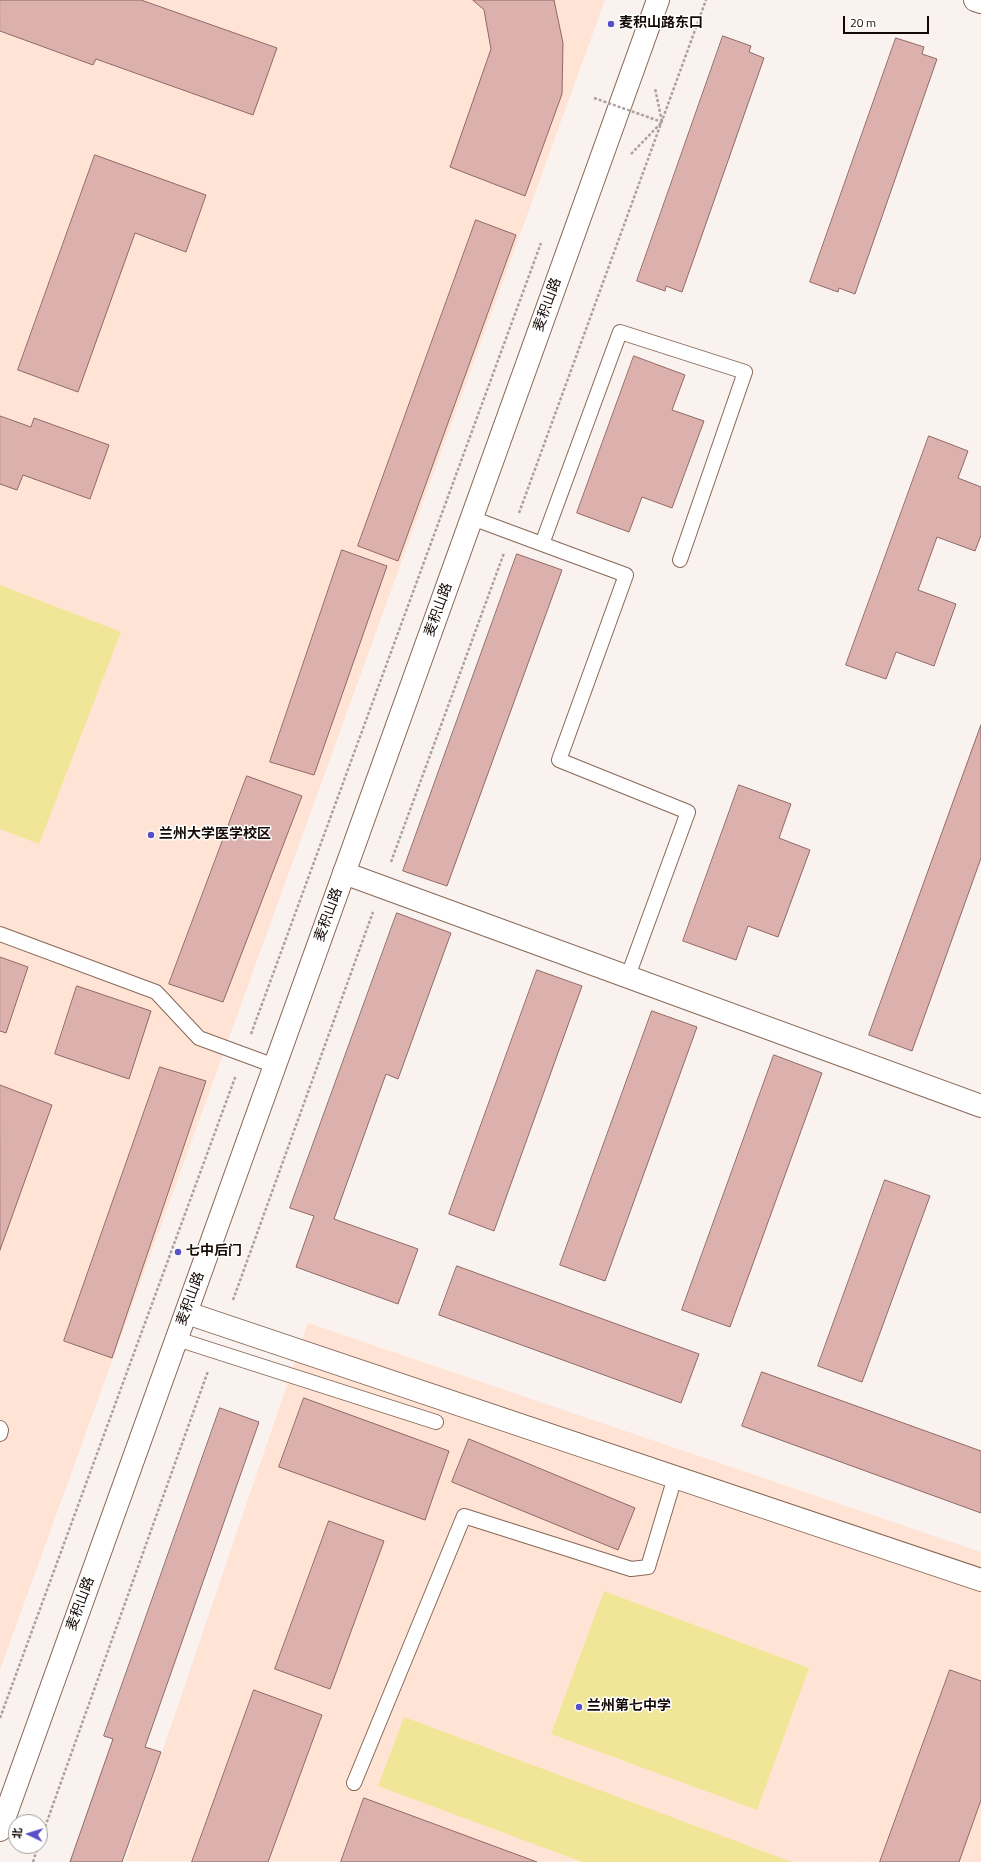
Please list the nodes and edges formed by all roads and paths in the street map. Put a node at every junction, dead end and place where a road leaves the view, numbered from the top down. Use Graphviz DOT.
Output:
graph roads {
  1 [pos="658,0"];
  2 [pos="706,0"];
  3 [pos="975,0"];
  4 [pos="981,2"];
  5 [pos="596,91"];
  6 [pos="594,98"];
  7 [pos="591,106"];
  8 [pos="662,122"];
  9 [pos="542,240"];
  10 [pos="472,518"];
  11 [pos="512,533"];
  12 [pos="542,544"];
  13 [pos="680,560"];
  14 [pos="344,873"];
  15 [pos="382,886"];
  16 [pos="0,934"];
  17 [pos="628,976"];
  18 [pos="243,1054"];
  19 [pos="275,1066"];
  20 [pos="981,1106"];
  21 [pos="186,1312"];
  22 [pos="224,1325"];
  23 [pos="176,1339"];
  24 [pos="215,1352"];
  25 [pos="436,1422"];
  26 [pos="0,1428"];
  27 [pos="0,1434"];
  28 [pos="675,1477"];
  29 [pos="981,1580"];
  30 [pos="0,1718"];
  31 [pos="354,1783"];
  32 [pos="48,1819"];
  33 [pos="0,1830"];
  1 -- 10 [label="street, 麦积山路"];
  2 -- 8 [label="path"];
  3 -- 4 [label="street"];
  5 -- 6 [label="path"];
  6 -- 7 [label="path"];
  6 -- 8 [label="path, bridge"];
  8 -- 11 [label="path"];
  9 -- 18 [label="path"];
  10 -- 11 [label="lane"];
  10 -- 14 [label="street, 麦积山路"];
  11 -- 12 [label="lane"];
  11 -- 15 [label="path"];
  12 -- 13 [label="lane"];
  12 -- 17 [label="lane"];
  14 -- 15 [label="street"];
  14 -- 19 [label="street, 麦积山路"];
  15 -- 17 [label="street"];
  15 -- 22 [label="path"];
  16 -- 18 [label="lane"];
  17 -- 20 [label="street"];
  18 -- 19 [label="lane"];
  18 -- 30 [label="path"];
  19 -- 21 [label="street, 麦积山路"];
  21 -- 22 [label="street"];
  21 -- 23 [label="street, 麦积山路"];
  22 -- 28 [label="street"];
  23 -- 24 [label="lane"];
  23 -- 33 [label="street, 麦积山路"];
  24 -- 25 [label="lane"];
  24 -- 32 [label="path"];
  26 -- 27 [label="lane"];
  28 -- 29 [label="street"];
  28 -- 31 [label="lane"];
}
